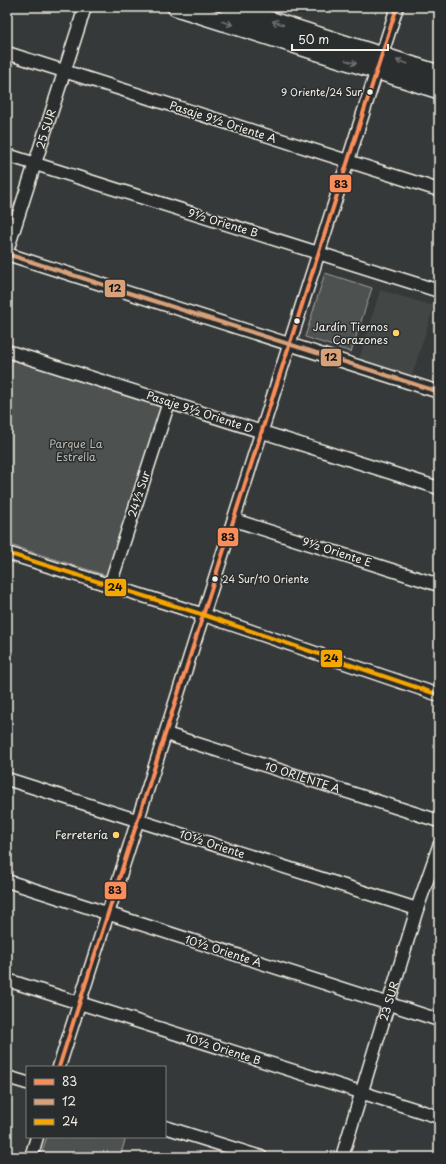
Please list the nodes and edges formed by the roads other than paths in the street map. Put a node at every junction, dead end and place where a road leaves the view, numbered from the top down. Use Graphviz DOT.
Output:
graph roads {
  1 [pos="85,7"];
  2 [pos="176,7"];
  3 [pos="228,7"];
  4 [pos="397,7"];
  5 [pos="7,53"];
  6 [pos="379,63"];
  7 [pos="65,71"];
  8 [pos="439,74"];
  9 [pos="439,90"];
  10 [pos="7,155"];
  11 [pos="348,161"];
  12 [pos="35,164"];
  13 [pos="439,190"];
  14 [pos="7,251"];
  15 [pos="319,253"];
  16 [pos="7,254"];
  17 [pos="439,291"];
  18 [pos="290,344"];
  19 [pos="7,350"];
  20 [pos="439,392"];
  21 [pos="169,402"];
  22 [pos="262,432"];
  23 [pos="439,488"];
  24 [pos="234,520"];
  25 [pos="7,553"];
  26 [pos="110,585"];
  27 [pos="439,585"];
  28 [pos="204,615"];
  29 [pos="439,694"];
  30 [pos="166,734"];
  31 [pos="7,779"];
  32 [pos="138,820"];
  33 [pos="439,821"];
  34 [pos="439,846"];
  35 [pos="7,881"];
  36 [pos="417,909"];
  37 [pos="108,914"];
  38 [pos="7,980"];
  39 [pos="80,1003"];
  40 [pos="388,1004"];
  41 [pos="439,1020"];
  42 [pos="59,1066"];
  43 [pos="7,1077"];
  44 [pos="26,1083"];
  45 [pos="362,1093"];
  46 [pos="439,1117"];
  47 [pos="166,1127"];
  48 [pos="37,1138"];
  49 [pos="31,1157"];
  50 [pos="260,1157"];
  51 [pos="342,1157"];
  1 -- 7 [label="street, 25 SUR"];
  2 -- 6 [label="street, one-way"];
  6 -- 3 [label="street, one-way"];
  4 -- 6 [label="street"];
  5 -- 7 [label="street, Pasaje 9½ Oriente A"];
  8 -- 6 [label="street, one-way"];
  6 -- 9 [label="street"];
  6 -- 11 [label="street"];
  7 -- 11 [label="street, Pasaje 9½ Oriente A"];
  7 -- 12 [label="street, 25 SUR"];
  10 -- 12 [label="street, 9½ Oriente B"];
  11 -- 13 [label="street, Pasaje 9½ Oriente A"];
  11 -- 15 [label="street"];
  12 -- 14 [label="street, 25 SUR"];
  12 -- 15 [label="street, 9½ Oriente B"];
  15 -- 17 [label="street, 9½ Oriente B"];
  15 -- 18 [label="street"];
  16 -- 18 [label="street"];
  18 -- 20 [label="street"];
  18 -- 22 [label="street"];
  19 -- 21 [label="street, Pasaje 9½ Oriente D"];
  21 -- 22 [label="street, Pasaje 9½ Oriente D"];
  21 -- 26 [label="street, 24½ Sur"];
  22 -- 23 [label="street, Pasaje 9½ Oriente D"];
  22 -- 24 [label="street"];
  24 -- 27 [label="street, 9½ Oriente E"];
  24 -- 28 [label="street"];
  25 -- 26 [label="street"];
  26 -- 28 [label="street"];
  28 -- 29 [label="street"];
  28 -- 30 [label="street"];
  30 -- 32 [label="street"];
  30 -- 33 [label="street, 10 ORIENTE A"];
  31 -- 32 [label="street, 10½ Oriente"];
  32 -- 36 [label="street, 10½ Oriente"];
  32 -- 37 [label="street"];
  34 -- 36 [label="street, 23 SUR"];
  35 -- 37 [label="street, 10½ Oriente A"];
  36 -- 40 [label="street, 23 SUR"];
  37 -- 39 [label="street"];
  37 -- 40 [label="street, 10½ Oriente A"];
  38 -- 39 [label="street, 10½ Oriente B"];
  39 -- 42 [label="street"];
  39 -- 45 [label="street, 10½ Oriente B"];
  40 -- 41 [label="street, 10½ Oriente A"];
  40 -- 45 [label="street, 23 SUR"];
  43 -- 44 [label="street"];
  45 -- 46 [label="street, 10½ Oriente B"];
  45 -- 51 [label="street, 23 SUR"];
  47 -- 50 [label="street"];
  48 -- 49 [label="street"];
}
